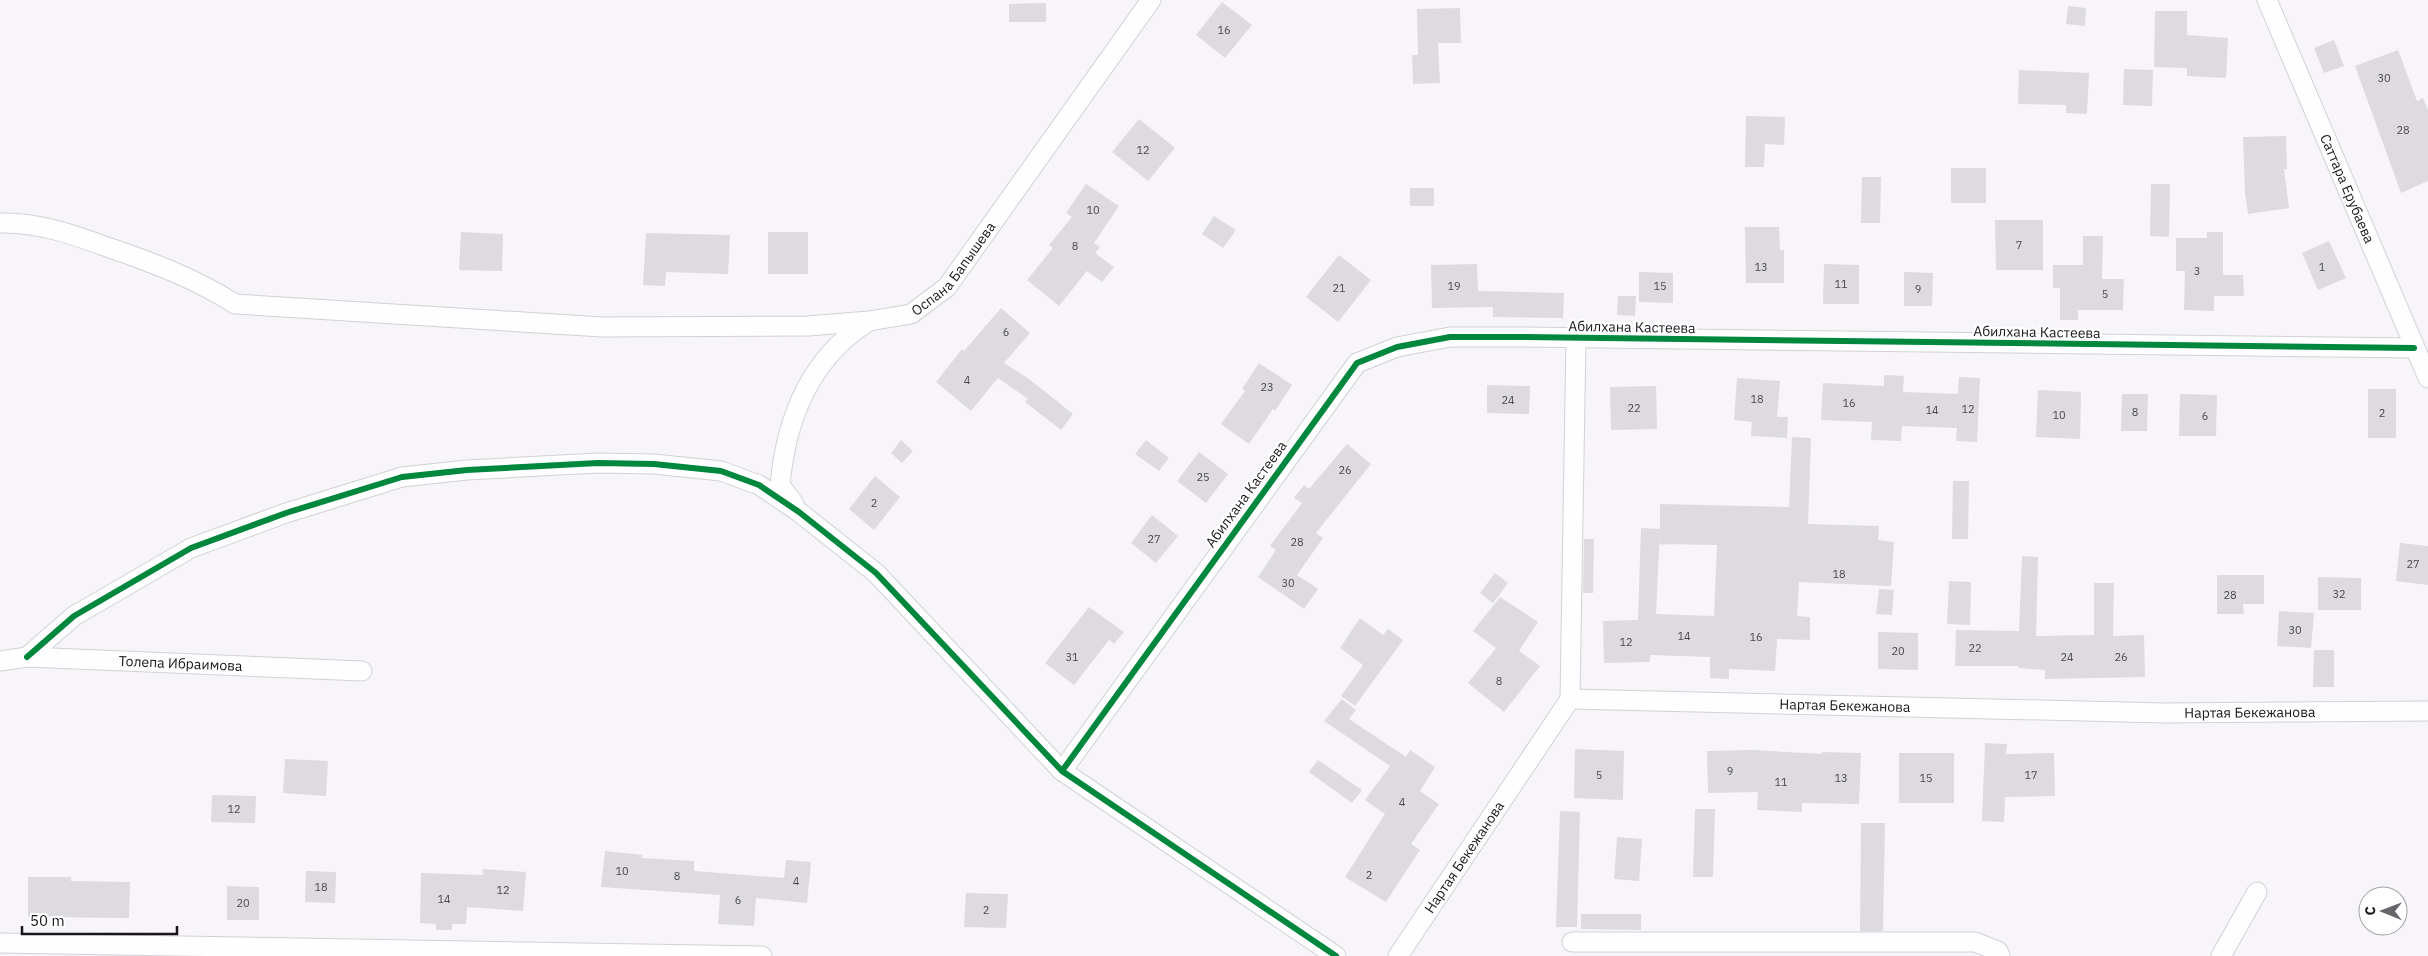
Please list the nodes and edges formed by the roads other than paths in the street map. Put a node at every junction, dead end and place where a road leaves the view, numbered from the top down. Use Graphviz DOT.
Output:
graph roads {
  1 [pos="1151,0"];
  2 [pos="2267,0"];
  3 [pos="0,222"];
  4 [pos="869,321"];
  5 [pos="1576,338"];
  6 [pos="2414,348"];
  7 [pos="2428,378"];
  8 [pos="799,512"];
  9 [pos="27,657"];
  10 [pos="0,661"];
  11 [pos="362,672"];
  12 [pos="1570,699"];
  13 [pos="2428,711"];
  14 [pos="1062,771"];
  15 [pos="2257,892"];
  16 [pos="1572,942"];
  17 [pos="0,943"];
  18 [pos="1628,948"];
  19 [pos="762,956"];
  20 [pos="1336,956"];
  21 [pos="1398,956"];
  22 [pos="2000,956"];
  23 [pos="2221,956"];
  1 -- 4 [label="street, Оспана Бапышева"];
  2 -- 6 [label="street, Саттара Ерубаева"];
  3 -- 4 [label="street"];
  4 -- 8 [label="street, Оспана Бапышева"];
  5 -- 6 [label="street, Абилхана Кастеева"];
  5 -- 12 [label="street"];
  5 -- 14 [label="street, Абилхана Кастеева"];
  6 -- 7 [label="street, Саттара Ерубаева"];
  8 -- 9 [label="street"];
  8 -- 14 [label="street"];
  9 -- 10 [label="street, Толепа Ибраимова"];
  9 -- 11 [label="street, Толепа Ибраимова"];
  12 -- 13 [label="street, Нартая Бекежанова"];
  12 -- 21 [label="street, Нартая Бекежанова"];
  14 -- 20 [label="street"];
  15 -- 23 [label="street"];
  16 -- 18 [label="street"];
  17 -- 19 [label="street"];
  18 -- 22 [label="street"];
}
